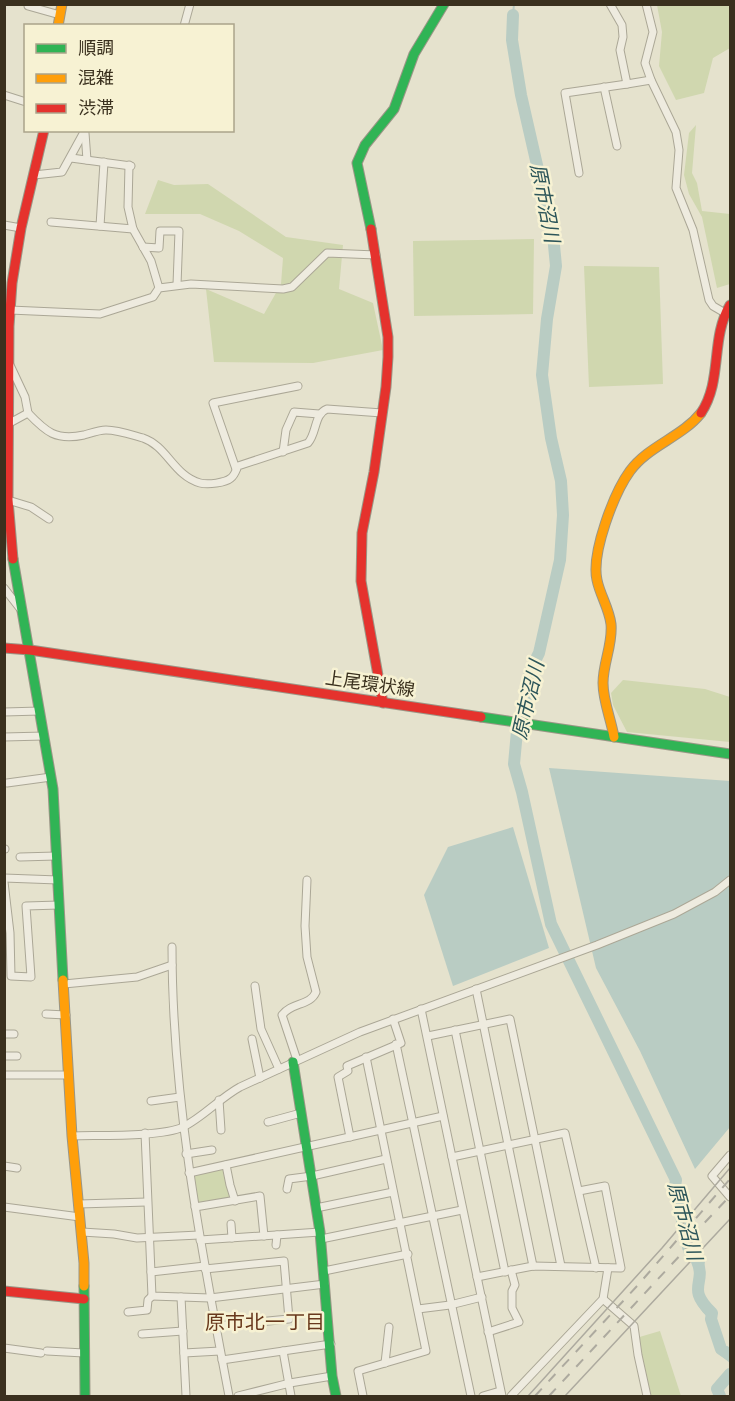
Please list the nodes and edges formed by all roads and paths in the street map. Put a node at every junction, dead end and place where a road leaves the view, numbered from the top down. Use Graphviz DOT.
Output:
graph roads {
  1 [pos="28,4"];
  2 [pos="190,4"];
  3 [pos="444,4"];
  4 [pos="610,4"];
  5 [pos="646,4"];
  6 [pos="61,10"];
  7 [pos="185,24"];
  8 [pos="651,80"];
  9 [pos="627,84"];
  10 [pos="604,87"];
  11 [pos="4,95"];
  12 [pos="24,101"];
  13 [pos="40,132"];
  14 [pos="44,132"];
  15 [pos="84,132"];
  16 [pos="85,132"];
  17 [pos="42,141"];
  18 [pos="617,146"];
  19 [pos="71,158"];
  20 [pos="87,160"];
  21 [pos="104,162"];
  22 [pos="579,173"];
  23 [pos="34,175"];
  24 [pos="51,222"];
  25 [pos="4,225"];
  26 [pos="100,226"];
  27 [pos="21,228"];
  28 [pos="133,229"];
  29 [pos="143,247"];
  30 [pos="376,255"];
  31 [pos="177,285"];
  32 [pos="159,288"];
  33 [pos="728,309"];
  34 [pos="10,310"];
  35 [pos="7,323"];
  36 [pos="9,362"];
  37 [pos="298,386"];
  38 [pos="28,413"];
  39 [pos="382,413"];
  40 [pos="319,414"];
  41 [pos="6,425"];
  42 [pos="283,452"];
  43 [pos="237,470"];
  44 [pos="8,500"];
  45 [pos="49,519"];
  46 [pos="4,588"];
  47 [pos="22,611"];
  48 [pos="4,648"];
  49 [pos="30,650"];
  50 [pos="383,703"];
  51 [pos="40,711"];
  52 [pos="4,712"];
  53 [pos="44,736"];
  54 [pos="4,737"];
  55 [pos="614,737"];
  56 [pos="730,754"];
  57 [pos="51,777"];
  58 [pos="7,783"];
  59 [pos="56,856"];
  60 [pos="20,857"];
  61 [pos="4,878"];
  62 [pos="58,880"];
  63 [pos="307,880"];
  64 [pos="730,880"];
  65 [pos="4,882"];
  66 [pos="59,905"];
  67 [pos="172,947"];
  68 [pos="172,965"];
  69 [pos="64,984"];
  70 [pos="255,986"];
  71 [pos="476,989"];
  72 [pos="421,1009"];
  73 [pos="46,1014"];
  74 [pos="66,1015"];
  75 [pos="393,1019"];
  76 [pos="483,1024"];
  77 [pos="454,1030"];
  78 [pos="4,1034"];
  79 [pos="14,1034"];
  80 [pos="428,1036"];
  81 [pos="252,1039"];
  82 [pos="396,1044"];
  83 [pos="4,1056"];
  84 [pos="17,1056"];
  85 [pos="366,1057"];
  86 [pos="295,1061"];
  87 [pos="279,1069"];
  88 [pos="4,1075"];
  89 [pos="69,1075"];
  90 [pos="260,1078"];
  91 [pos="180,1097"];
  92 [pos="219,1100"];
  93 [pos="151,1101"];
  94 [pos="301,1113"];
  95 [pos="443,1116"];
  96 [pos="268,1122"];
  97 [pos="412,1124"];
  98 [pos="182,1127"];
  99 [pos="221,1130"];
  100 [pos="380,1130"];
  101 [pos="145,1133"];
  102 [pos="72,1136"];
  103 [pos="350,1137"];
  104 [pos="536,1140"];
  105 [pos="507,1146"];
  106 [pos="307,1147"];
  107 [pos="212,1150"];
  108 [pos="480,1151"];
  109 [pos="186,1154"];
  110 [pos="730,1155"];
  111 [pos="452,1157"];
  112 [pos="386,1159"];
  113 [pos="226,1165"];
  114 [pos="4,1166"];
  115 [pos="17,1168"];
  116 [pos="189,1173"];
  117 [pos="312,1176"];
  118 [pos="287,1189"];
  119 [pos="579,1191"];
  120 [pos="393,1192"];
  121 [pos="730,1197"];
  122 [pos="235,1201"];
  123 [pos="147,1202"];
  124 [pos="79,1204"];
  125 [pos="4,1207"];
  126 [pos="195,1208"];
  127 [pos="316,1208"];
  128 [pos="462,1210"];
  129 [pos="80,1217"];
  130 [pos="432,1217"];
  131 [pos="231,1224"];
  132 [pos="400,1224"];
  133 [pos="82,1233"];
  134 [pos="277,1235"];
  135 [pos="264,1236"];
  136 [pos="321,1236"];
  137 [pos="149,1237"];
  138 [pos="200,1237"];
  139 [pos="232,1238"];
  140 [pos="276,1245"];
  141 [pos="408,1254"];
  142 [pos="533,1266"];
  143 [pos="561,1266"];
  144 [pos="205,1268"];
  145 [pos="596,1268"];
  146 [pos="608,1268"];
  147 [pos="324,1271"];
  148 [pos="508,1271"];
  149 [pos="151,1272"];
  150 [pos="477,1277"];
  151 [pos="325,1284"];
  152 [pos="288,1289"];
  153 [pos="4,1291"];
  154 [pos="152,1296"];
  155 [pos="182,1297"];
  156 [pos="482,1297"];
  157 [pos="210,1298"];
  158 [pos="84,1299"];
  159 [pos="603,1299"];
  160 [pos="450,1305"];
  161 [pos="418,1309"];
  162 [pos="128,1312"];
  163 [pos="216,1326"];
  164 [pos="388,1327"];
  165 [pos="183,1331"];
  166 [pos="488,1332"];
  167 [pos="142,1334"];
  168 [pos="331,1344"];
  169 [pos="4,1348"];
  170 [pos="220,1351"];
  171 [pos="284,1351"];
  172 [pos="84,1353"];
  173 [pos="184,1353"];
  174 [pos="222,1360"];
  175 [pos="385,1363"];
  176 [pos="332,1376"];
  177 [pos="290,1383"];
  178 [pos="501,1394"];
  179 [pos="85,1396"];
  180 [pos="186,1396"];
  181 [pos="229,1396"];
  182 [pos="238,1396"];
  183 [pos="291,1396"];
  184 [pos="336,1396"];
  185 [pos="363,1396"];
  186 [pos="471,1396"];
  187 [pos="483,1396"];
  188 [pos="511,1396"];
  189 [pos="647,1396"];
  1 -- 6 [label="street"];
  2 -- 7 [label="street"];
  3 -- 30 [label="street"];
  4 -- 9 [label="street"];
  5 -- 8 [label="street"];
  8 -- 9 [label="street"];
  8 -- 33 [label="street"];
  9 -- 10 [label="street"];
  10 -- 18 [label="street"];
  10 -- 22 [label="street"];
  11 -- 12 [label="street"];
  13 -- 17 [label="street"];
  14 -- 17 [label="street"];
  15 -- 19 [label="street"];
  16 -- 20 [label="street"];
  17 -- 23 [label="street"];
  19 -- 20 [label="street"];
  19 -- 23 [label="street"];
  20 -- 21 [label="street"];
  21 -- 26 [label="street"];
  21 -- 28 [label="street"];
  23 -- 27 [label="street"];
  24 -- 26 [label="street"];
  25 -- 27 [label="street"];
  26 -- 28 [label="street"];
  27 -- 34 [label="street"];
  28 -- 29 [label="street"];
  29 -- 31 [label="street"];
  29 -- 32 [label="street"];
  30 -- 31 [label="street"];
  30 -- 39 [label="street"];
  31 -- 32 [label="street"];
  32 -- 34 [label="street"];
  33 -- 55 [label="street"];
  34 -- 35 [label="street"];
  35 -- 36 [label="street"];
  36 -- 38 [label="street"];
  36 -- 41 [label="street"];
  37 -- 43 [label="street"];
  38 -- 41 [label="street"];
  38 -- 43 [label="street"];
  39 -- 40 [label="street"];
  39 -- 50 [label="street"];
  40 -- 42 [label="street"];
  40 -- 42 [label="street"];
  41 -- 44 [label="street"];
  42 -- 43 [label="street"];
  44 -- 45 [label="street"];
  44 -- 47 [label="street"];
  46 -- 47 [label="street"];
  47 -- 49 [label="street"];
  48 -- 49 [label="street, 上尾環状線"];
  49 -- 50 [label="street, 上尾環状線"];
  49 -- 51 [label="street"];
  50 -- 55 [label="street, 上尾環状線"];
  51 -- 52 [label="street"];
  51 -- 53 [label="street"];
  53 -- 54 [label="street"];
  53 -- 57 [label="street"];
  55 -- 56 [label="street, 上尾環状線"];
  57 -- 58 [label="street"];
  57 -- 59 [label="street"];
  59 -- 60 [label="street"];
  59 -- 62 [label="street"];
  61 -- 62 [label="street"];
  62 -- 66 [label="street"];
  63 -- 86 [label="street"];
  64 -- 71 [label="street"];
  65 -- 66 [label="street"];
  66 -- 69 [label="street"];
  67 -- 68 [label="street"];
  68 -- 69 [label="street"];
  68 -- 91 [label="street"];
  69 -- 74 [label="street"];
  70 -- 87 [label="street"];
  71 -- 72 [label="street"];
  71 -- 76 [label="street"];
  72 -- 75 [label="street"];
  72 -- 80 [label="street"];
  73 -- 74 [label="street"];
  74 -- 89 [label="street"];
  75 -- 82 [label="street"];
  75 -- 86 [label="street"];
  76 -- 77 [label="street"];
  76 -- 104 [label="street"];
  76 -- 105 [label="street"];
  77 -- 80 [label="street"];
  77 -- 108 [label="street"];
  78 -- 79 [label="street"];
  80 -- 95 [label="street"];
  81 -- 90 [label="street"];
  82 -- 85 [label="street"];
  82 -- 97 [label="street"];
  83 -- 84 [label="street"];
  85 -- 100 [label="street"];
  85 -- 103 [label="street"];
  86 -- 87 [label="street"];
  86 -- 94 [label="street"];
  87 -- 90 [label="street"];
  88 -- 89 [label="street"];
  89 -- 102 [label="street"];
  90 -- 92 [label="street"];
  91 -- 93 [label="street"];
  91 -- 98 [label="street"];
  92 -- 98 [label="street"];
  92 -- 99 [label="street"];
  94 -- 96 [label="street"];
  94 -- 106 [label="street"];
  95 -- 97 [label="street"];
  95 -- 111 [label="street"];
  97 -- 100 [label="street"];
  97 -- 130 [label="street"];
  98 -- 101 [label="street"];
  98 -- 109 [label="street"];
  100 -- 103 [label="street"];
  100 -- 112 [label="street"];
  101 -- 102 [label="street"];
  101 -- 123 [label="street"];
  102 -- 124 [label="street"];
  103 -- 106 [label="street"];
  104 -- 105 [label="street"];
  104 -- 119 [label="street"];
  104 -- 143 [label="street"];
  105 -- 108 [label="street"];
  105 -- 142 [label="street"];
  106 -- 113 [label="street"];
  106 -- 117 [label="street"];
  107 -- 109 [label="street"];
  108 -- 111 [label="street"];
  108 -- 148 [label="street"];
  109 -- 116 [label="street"];
  110 -- 121 [label="street"];
  111 -- 128 [label="street"];
  112 -- 117 [label="street"];
  112 -- 120 [label="street"];
  113 -- 116 [label="street"];
  113 -- 122 [label="street"];
  114 -- 115 [label="street"];
  116 -- 126 [label="street"];
  117 -- 118 [label="street"];
  117 -- 127 [label="street"];
  119 -- 145 [label="street"];
  119 -- 146 [label="street"];
  120 -- 127 [label="street"];
  120 -- 132 [label="street"];
  122 -- 126 [label="street"];
  122 -- 135 [label="street"];
  123 -- 124 [label="street"];
  123 -- 137 [label="street"];
  124 -- 129 [label="street"];
  125 -- 129 [label="street"];
  126 -- 138 [label="street"];
  127 -- 136 [label="street"];
  128 -- 130 [label="street"];
  128 -- 150 [label="street"];
  129 -- 133 [label="street"];
  130 -- 132 [label="street"];
  130 -- 160 [label="street"];
  131 -- 139 [label="street"];
  132 -- 136 [label="street"];
  132 -- 141 [label="street"];
  133 -- 137 [label="street"];
  133 -- 158 [label="street"];
  134 -- 135 [label="street"];
  134 -- 136 [label="street"];
  134 -- 140 [label="street"];
  135 -- 139 [label="street"];
  136 -- 147 [label="street"];
  137 -- 138 [label="street"];
  137 -- 149 [label="street"];
  138 -- 139 [label="street"];
  138 -- 144 [label="street"];
  141 -- 147 [label="street"];
  141 -- 161 [label="street"];
  142 -- 143 [label="street"];
  142 -- 148 [label="street"];
  143 -- 145 [label="street"];
  144 -- 149 [label="street"];
  144 -- 152 [label="street"];
  144 -- 157 [label="street"];
  145 -- 146 [label="street"];
  146 -- 159 [label="street"];
  147 -- 151 [label="street"];
  148 -- 150 [label="street"];
  148 -- 166 [label="street"];
  149 -- 154 [label="street"];
  150 -- 156 [label="street"];
  151 -- 152 [label="street"];
  151 -- 168 [label="street"];
  152 -- 157 [label="street"];
  152 -- 163 [label="street"];
  153 -- 158 [label="street"];
  154 -- 155 [label="street"];
  154 -- 162 [label="street"];
  155 -- 157 [label="street"];
  155 -- 165 [label="street"];
  156 -- 160 [label="street"];
  156 -- 166 [label="street"];
  157 -- 163 [label="street"];
  158 -- 172 [label="street"];
  159 -- 188 [label="street"];
  159 -- 189 [label="street"];
  160 -- 161 [label="street"];
  160 -- 186 [label="street"];
  161 -- 175 [label="street"];
  163 -- 170 [label="street"];
  164 -- 175 [label="street"];
  165 -- 167 [label="street"];
  165 -- 173 [label="street"];
  166 -- 178 [label="street"];
  168 -- 171 [label="street"];
  168 -- 176 [label="street"];
  169 -- 172 [label="street"];
  170 -- 173 [label="street"];
  170 -- 174 [label="street"];
  171 -- 174 [label="street"];
  171 -- 177 [label="street"];
  172 -- 179 [label="street"];
  173 -- 180 [label="street"];
  174 -- 181 [label="street"];
  175 -- 185 [label="street"];
  176 -- 177 [label="street"];
  176 -- 184 [label="street"];
  177 -- 182 [label="street"];
  177 -- 183 [label="street"];
  178 -- 187 [label="street"];
}
